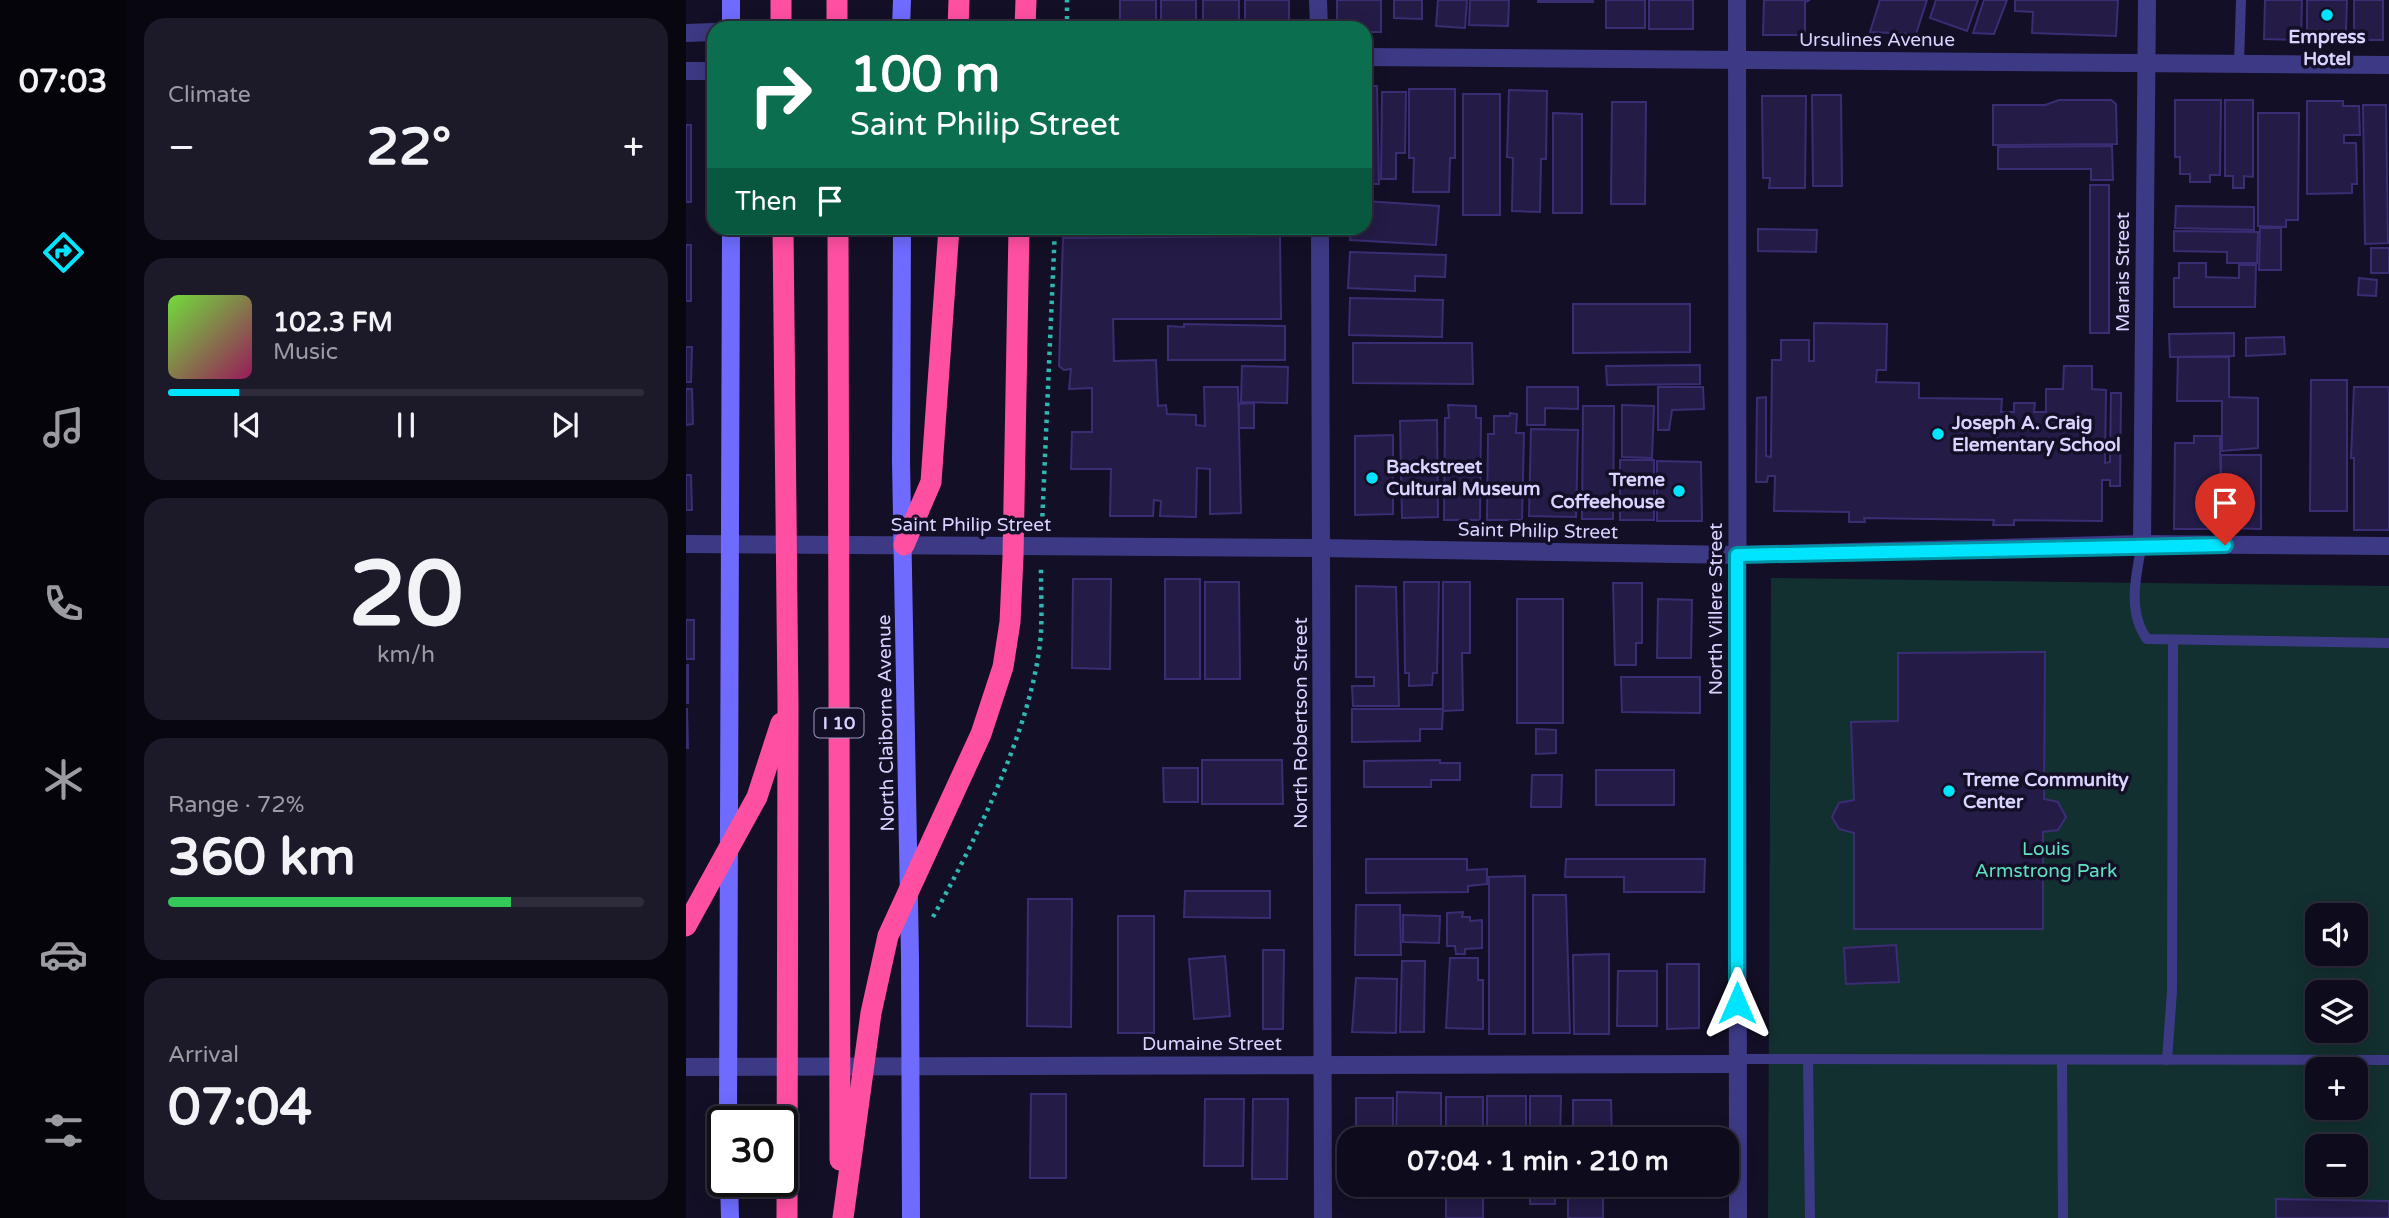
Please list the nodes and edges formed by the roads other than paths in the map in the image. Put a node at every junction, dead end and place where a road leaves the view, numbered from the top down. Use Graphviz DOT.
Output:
graph roads {
  1 [pos="731,0"];
  2 [pos="781,0"];
  3 [pos="837,0"];
  4 [pos="902,0"];
  5 [pos="959,0"];
  6 [pos="1026,0"];
  7 [pos="1318,0"];
  8 [pos="1737,0"];
  9 [pos="2147,0"];
  10 [pos="2241,0"];
  11 [pos="731,21"];
  12 [pos="782,21"];
  13 [pos="837,21"];
  14 [pos="901,21"];
  15 [pos="958,21"];
  16 [pos="1025,21"];
  17 [pos="1319,21"];
  18 [pos="707,32"];
  19 [pos="686,33"];
  20 [pos="1372,57"];
  21 [pos="1737,60"];
  22 [pos="2146,63"];
  23 [pos="2239,64"];
  24 [pos="2389,65"];
  25 [pos="686,71"];
  26 [pos="707,71"];
  27 [pos="731,235"];
  28 [pos="783,235"];
  29 [pos="838,235"];
  30 [pos="902,235"];
  31 [pos="949,235"];
  32 [pos="1019,235"];
  33 [pos="1320,235"];
  34 [pos="686,544"];
  35 [pos="732,544"];
  36 [pos="2142,544"];
  37 [pos="905,545"];
  38 [pos="2389,546"];
  39 [pos="1321,548"];
  40 [pos="1737,555"];
  41 [pos="2173,641"];
  42 [pos="2389,643"];
  43 [pos="788,704"];
  44 [pos="686,926"];
  45 [pos="1808,1059"];
  46 [pos="2062,1059"];
  47 [pos="2167,1060"];
  48 [pos="2389,1060"];
  49 [pos="1737,1061"];
  50 [pos="912,1065"];
  51 [pos="1323,1065"];
  52 [pos="686,1067"];
  53 [pos="726,1067"];
  54 [pos="727,1106"];
  55 [pos="729,1197"];
  56 [pos="730,1218"];
  57 [pos="787,1218"];
  58 [pos="842,1218"];
  59 [pos="911,1218"];
  60 [pos="1324,1218"];
  61 [pos="1738,1218"];
  62 [pos="1810,1218"];
  63 [pos="2063,1218"];
  1 -- 11 [label="main road"];
  2 -- 12 [label="highway"];
  3 -- 13 [label="highway"];
  4 -- 14 [label="main road"];
  5 -- 15 [label="highway"];
  6 -- 16 [label="highway"];
  7 -- 17 [label="street"];
  8 -- 21 [label="street, North Villere Street"];
  9 -- 22 [label="street, Marais Street"];
  10 -- 23 [label="lane"];
  18 -- 19 [label="street"];
  20 -- 21 [label="street, Ursulines Avenue"];
  21 -- 22 [label="street, Ursulines Avenue"];
  21 -- 40 [label="street, North Villere Street"];
  22 -- 23 [label="street, Ursulines Avenue"];
  22 -- 36 [label="street, Marais Street"];
  23 -- 24 [label="street, Ursulines Avenue"];
  25 -- 26 [label="street"];
  27 -- 35 [label="main road"];
  28 -- 43 [label="highway, I 10, bridge"];
  29 -- 58 [label="highway, I 10, bridge"];
  30 -- 37 [label="main road, North Claiborne Avenue"];
  31 -- 37 [label="highway"];
  32 -- 58 [label="highway, bridge"];
  33 -- 39 [label="street, North Robertson Street"];
  34 -- 35 [label="street, Saint Philip Street"];
  35 -- 37 [label="street, Saint Philip Street"];
  35 -- 53 [label="main road"];
  36 -- 38 [label="street, Saint Philip Street"];
  36 -- 40 [label="street, Saint Philip Street"];
  36 -- 41 [label="lane"];
  37 -- 39 [label="street, Saint Philip Street"];
  37 -- 50 [label="main road, North Claiborne Avenue"];
  39 -- 40 [label="street, Saint Philip Street"];
  39 -- 51 [label="street, North Robertson Street"];
  40 -- 49 [label="street, North Villere Street"];
  41 -- 42 [label="lane"];
  41 -- 47 [label="lane"];
  43 -- 44 [label="highway, bridge"];
  43 -- 57 [label="highway, I 10, bridge"];
  45 -- 46 [label="lane"];
  45 -- 49 [label="lane"];
  45 -- 62 [label="lane"];
  46 -- 47 [label="lane"];
  46 -- 63 [label="lane"];
  47 -- 48 [label="lane"];
  49 -- 51 [label="street, Dumaine Street"];
  49 -- 61 [label="street, North Villere Street"];
  50 -- 51 [label="street, Dumaine Street"];
  50 -- 53 [label="street, Dumaine Street"];
  50 -- 59 [label="main road, North Claiborne Avenue"];
  51 -- 60 [label="street, North Robertson Street"];
  52 -- 53 [label="street, Dumaine Street"];
  53 -- 54 [label="main road"];
  55 -- 56 [label="main road"];
}
